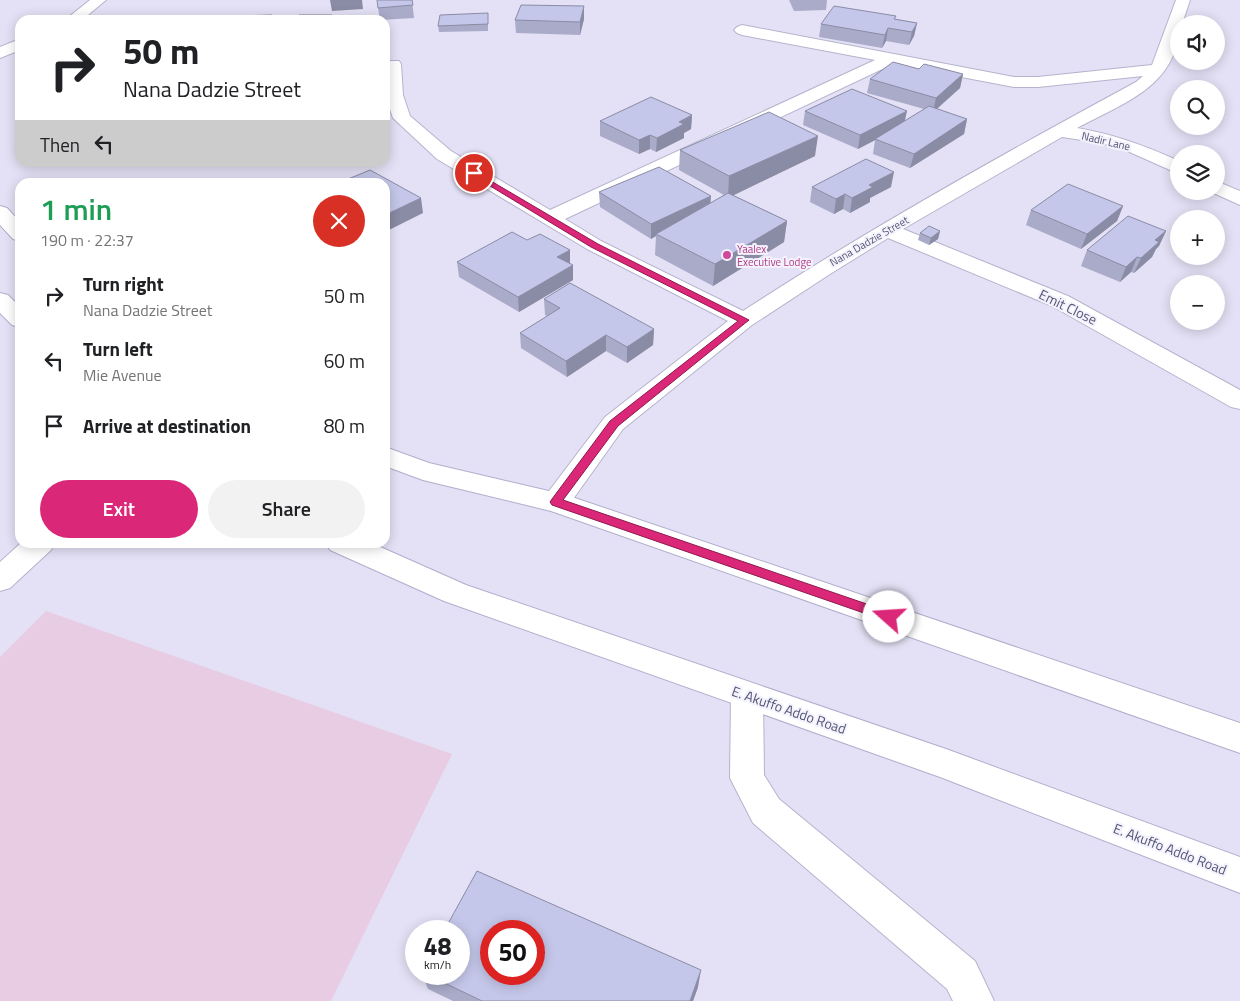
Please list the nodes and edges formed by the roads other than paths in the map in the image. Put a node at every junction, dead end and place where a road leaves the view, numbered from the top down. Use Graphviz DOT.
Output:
graph roads {
  1 [pos="99,0"];
  2 [pos="1183,0"];
  3 [pos="80,15"];
  4 [pos="742,30"];
  5 [pos="15,46"];
  6 [pos="0,53"];
  7 [pos="890,60"];
  8 [pos="394,64"];
  9 [pos="1159,69"];
  10 [pos="1059,131"];
  11 [pos="1170,164"];
  12 [pos="1225,192"];
  13 [pos="1240,199"];
  14 [pos="0,212"];
  15 [pos="550,218"];
  16 [pos="15,229"];
  17 [pos="887,230"];
  18 [pos="0,300"];
  19 [pos="15,315"];
  20 [pos="744,320"];
  21 [pos="1240,401"];
  22 [pos="390,458"];
  23 [pos="556,502"];
  24 [pos="34,548"];
  25 [pos="354,548"];
  26 [pos="0,580"];
  27 [pos="747,696"];
  28 [pos="1240,738"];
  29 [pos="1240,875"];
  30 [pos="974,1001"];
  1 -- 3 [label="street"];
  2 -- 9 [label="street, Nana Dadzie Street"];
  4 -- 7 [label="street"];
  5 -- 6 [label="street"];
  7 -- 9 [label="street"];
  7 -- 15 [label="street"];
  8 -- 15 [label="street"];
  9 -- 10 [label="street, Nana Dadzie Street"];
  10 -- 11 [label="street, Nadir Lane"];
  10 -- 17 [label="street, Nana Dadzie Street"];
  12 -- 13 [label="street"];
  14 -- 16 [label="street"];
  15 -- 20 [label="street"];
  17 -- 20 [label="street, Nana Dadzie Street"];
  17 -- 21 [label="street, Emit Close"];
  18 -- 19 [label="street"];
  20 -- 23 [label="street, Nana Dadzie Street"];
  22 -- 23 [label="street"];
  23 -- 28 [label="street"];
  24 -- 26 [label="street"];
  25 -- 27 [label="street, E. Akuffo Addo Road"];
  27 -- 29 [label="street, E. Akuffo Addo Road"];
  27 -- 30 [label="street"];
}
